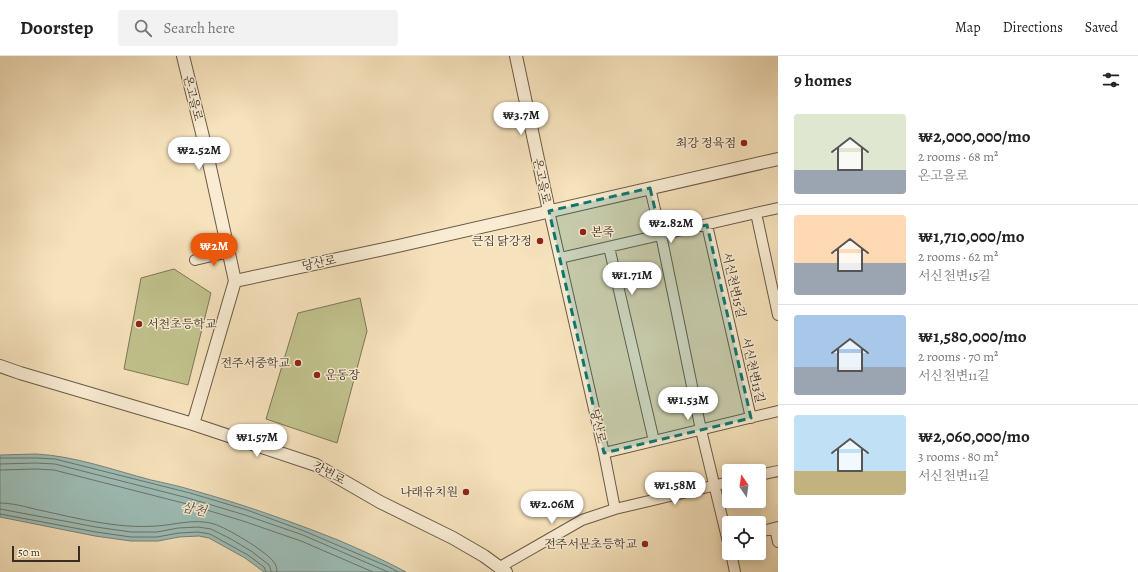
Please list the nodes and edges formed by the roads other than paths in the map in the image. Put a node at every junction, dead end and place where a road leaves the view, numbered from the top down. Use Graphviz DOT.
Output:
graph roads {
  1 [pos="183,56"];
  2 [pos="516,56"];
  3 [pos="778,159"];
  4 [pos="650,188"];
  5 [pos="778,208"];
  6 [pos="549,212"];
  7 [pos="756,214"];
  8 [pos="707,225"];
  9 [pos="661,235"];
  10 [pos="609,247"];
  11 [pos="228,252"];
  12 [pos="560,258"];
  13 [pos="194,260"];
  14 [pos="235,281"];
  15 [pos="778,314"];
  16 [pos="730,328"];
  17 [pos="0,366"];
  18 [pos="778,412"];
  19 [pos="750,418"];
  20 [pos="192,424"];
  21 [pos="701,430"];
  22 [pos="654,441"];
  23 [pos="604,453"];
  24 [pos="778,471"];
  25 [pos="766,474"];
  26 [pos="722,484"];
  27 [pos="715,486"];
  28 [pos="615,509"];
  29 [pos="722,516"];
  30 [pos="776,528"];
  31 [pos="766,530"];
  32 [pos="778,542"];
  33 [pos="732,560"];
  34 [pos="503,570"];
  35 [pos="735,572"];
  1 -- 11 [label="street, 온고을로"];
  2 -- 6 [label="street, 온고을로"];
  3 -- 4 [label="street, 당산로"];
  4 -- 6 [label="street, 당산로"];
  4 -- 9 [label="street"];
  5 -- 7 [label="street"];
  6 -- 12 [label="street, 당산로"];
  6 -- 14 [label="street, 당산로"];
  7 -- 8 [label="street"];
  7 -- 15 [label="street"];
  8 -- 9 [label="street"];
  8 -- 16 [label="street, 서신천변15길"];
  9 -- 10 [label="street"];
  9 -- 21 [label="street"];
  10 -- 12 [label="street"];
  10 -- 22 [label="street"];
  11 -- 13 [label="street"];
  11 -- 14 [label="street, 온고을로"];
  12 -- 23 [label="street, 당산로"];
  14 -- 20 [label="street"];
  16 -- 19 [label="street, 서신천변13길"];
  17 -- 20 [label="street, 강변로"];
  18 -- 19 [label="street, 서신천변13길"];
  19 -- 21 [label="street, 서신천변13길"];
  20 -- 34 [label="street, 강변로"];
  21 -- 22 [label="street, 서신천변13길"];
  21 -- 27 [label="street"];
  22 -- 23 [label="street, 서신천변13길"];
  23 -- 28 [label="street"];
  24 -- 25 [label="street"];
  26 -- 27 [label="street"];
  27 -- 28 [label="street"];
  27 -- 29 [label="street"];
  28 -- 34 [label="street"];
  30 -- 31 [label="street"];
  30 -- 32 [label="street"];
  33 -- 35 [label="street"];
}
